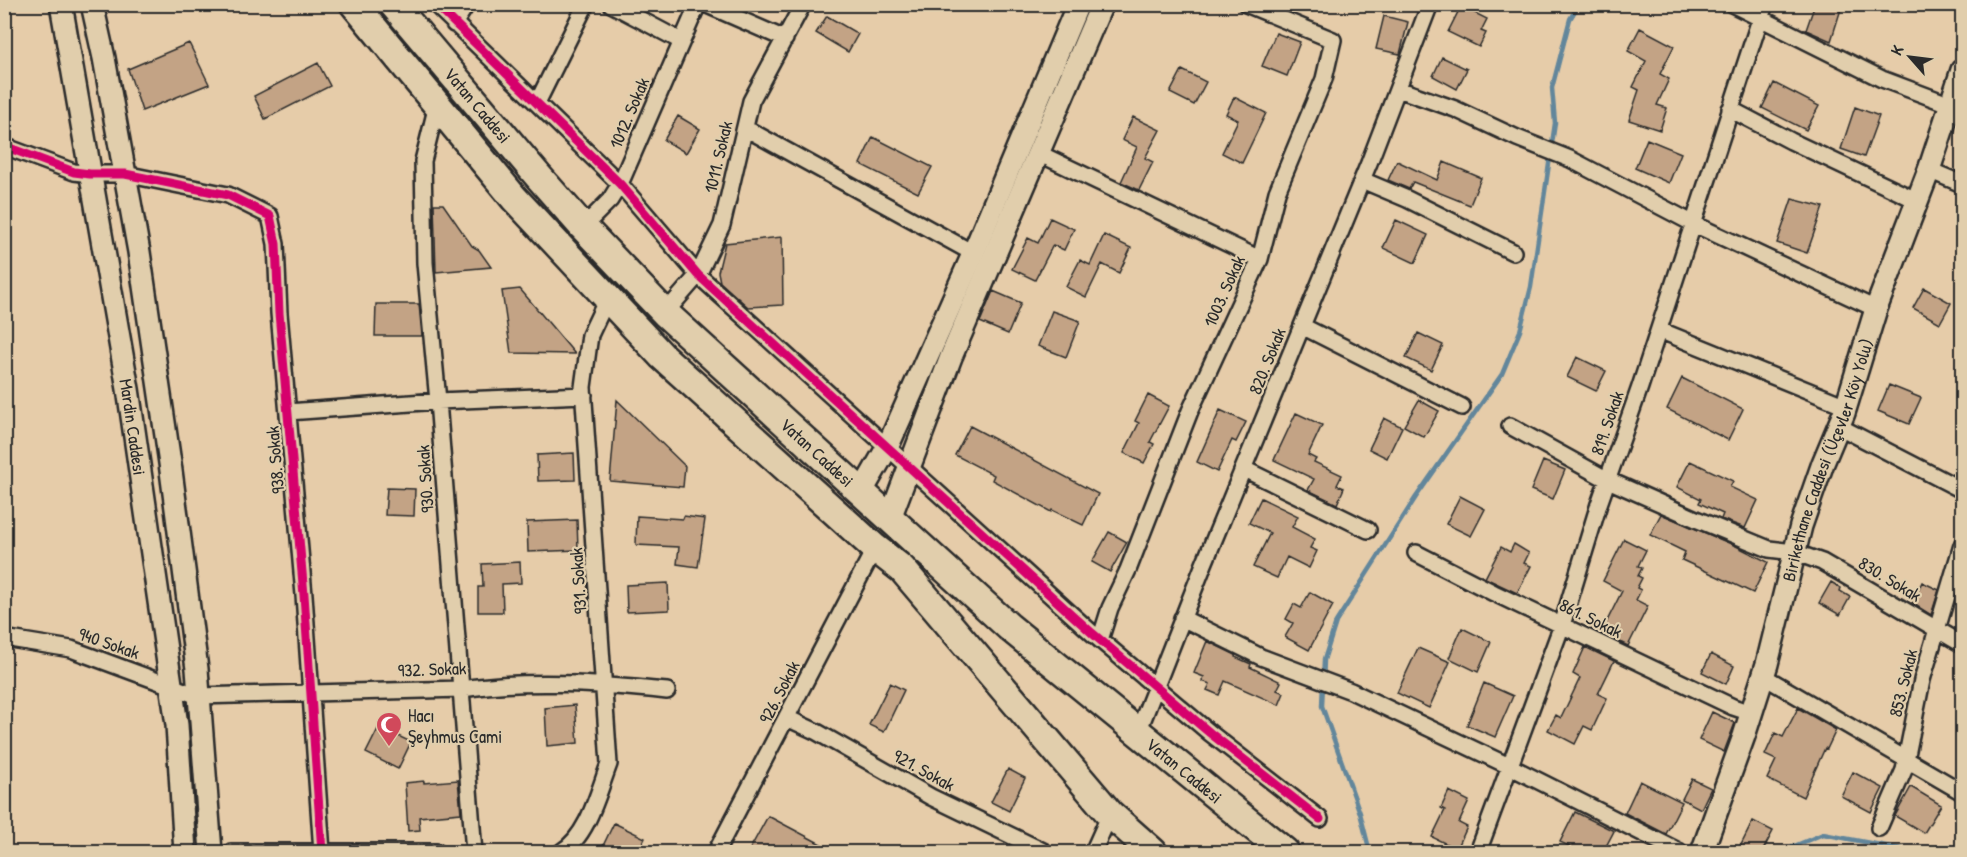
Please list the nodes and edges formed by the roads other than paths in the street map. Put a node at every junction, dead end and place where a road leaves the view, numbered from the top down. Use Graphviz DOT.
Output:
graph roads {
  1 [pos="61,4"];
  2 [pos="92,4"];
  3 [pos="354,4"];
  4 [pos="393,4"];
  5 [pos="435,4"];
  6 [pos="467,4"];
  7 [pos="585,4"];
  8 [pos="610,4"];
  9 [pos="698,4"];
  10 [pos="705,4"];
  11 [pos="803,4"];
  12 [pos="1078,4"];
  13 [pos="1102,4"];
  14 [pos="1246,4"];
  15 [pos="1430,4"];
  16 [pos="1732,4"];
  17 [pos="1763,11"];
  18 [pos="454,24"];
  19 [pos="785,39"];
  20 [pos="681,41"];
  21 [pos="1962,70"];
  22 [pos="1398,89"];
  23 [pos="537,103"];
  24 [pos="437,105"];
  25 [pos="1951,105"];
  26 [pos="1730,109"];
  27 [pos="745,128"];
  28 [pos="4,146"];
  29 [pos="1038,153"];
  30 [pos="1929,170"];
  31 [pos="90,174"];
  32 [pos="125,174"];
  33 [pos="1362,180"];
  34 [pos="620,184"];
  35 [pos="1962,184"];
  36 [pos="1918,201"];
  37 [pos="1694,224"];
  38 [pos="583,227"];
  39 [pos="1513,252"];
  40 [pos="973,253"];
  41 [pos="1260,259"];
  42 [pos="698,276"];
  43 [pos="608,297"];
  44 [pos="1876,309"];
  45 [pos="665,314"];
  46 [pos="1302,326"];
  47 [pos="1659,330"];
  48 [pos="584,394"];
  49 [pos="438,401"];
  50 [pos="1846,406"];
  51 [pos="1462,407"];
  52 [pos="288,412"];
  53 [pos="1510,426"];
  54 [pos="1838,426"];
  55 [pos="888,448"];
  56 [pos="910,469"];
  57 [pos="1244,469"];
  58 [pos="1608,480"];
  59 [pos="1962,490"];
  60 [pos="861,493"];
  61 [pos="890,518"];
  62 [pos="1368,530"];
  63 [pos="1962,545"];
  64 [pos="875,548"];
  65 [pos="1794,552"];
  66 [pos="1416,553"];
  67 [pos="1182,618"];
  68 [pos="1562,625"];
  69 [pos="1937,629"];
  70 [pos="4,638"];
  71 [pos="1100,640"];
  72 [pos="1962,644"];
  73 [pos="1763,676"];
  74 [pos="171,685"];
  75 [pos="605,685"];
  76 [pos="1156,687"];
  77 [pos="462,689"];
  78 [pos="667,691"];
  79 [pos="310,692"];
  80 [pos="198,696"];
  81 [pos="1751,713"];
  82 [pos="787,718"];
  83 [pos="1138,732"];
  84 [pos="1906,758"];
  85 [pos="1511,767"];
  86 [pos="1962,792"];
  87 [pos="1110,814"];
  88 [pos="1320,819"];
  89 [pos="1880,828"];
  90 [pos="185,852"];
  91 [pos="211,852"];
  92 [pos="231,852"];
  93 [pos="322,852"];
  94 [pos="437,852"];
  95 [pos="474,852"];
  96 [pos="561,852"];
  97 [pos="716,852"];
  98 [pos="1045,852"];
  99 [pos="1093,852"];
  100 [pos="1153,852"];
  101 [pos="1285,852"];
  102 [pos="1478,852"];
  103 [pos="1680,852"];
  104 [pos="1702,852"];
  1 -- 31 [label="street, Mardin Caddesi"];
  2 -- 32 [label="street, Mardin Caddesi"];
  3 -- 24 [label="highway, Vatan Caddesi"];
  4 -- 38 [label="highway, Vatan Caddesi"];
  5 -- 18 [label="street"];
  6 -- 18 [label="street"];
  7 -- 23 [label="street"];
  8 -- 20 [label="street"];
  9 -- 20 [label="street, 1012. Sokak"];
  10 -- 19 [label="street"];
  11 -- 19 [label="street, 1011. Sokak"];
  12 -- 40 [label="street"];
  13 -- 29 [label="street"];
  14 -- 41 [label="street, 1003. Sokak"];
  15 -- 22 [label="street, 820. Sokak"];
  16 -- 17 [label="street"];
  17 -- 25 [label="street"];
  17 -- 26 [label="street, 819. Sokak"];
  18 -- 23 [label="street"];
  19 -- 27 [label="street, 1011. Sokak"];
  20 -- 34 [label="street, 1012. Sokak"];
  21 -- 25 [label="street, Birikethane Caddesi (Üçevler Köy Yolu)"];
  22 -- 33 [label="street, 820. Sokak"];
  22 -- 37 [label="street"];
  23 -- 34 [label="street"];
  24 -- 43 [label="highway, Vatan Caddesi"];
  24 -- 49 [label="street, 930. Sokak"];
  25 -- 30 [label="street, Birikethane Caddesi (Üçevler Köy Yolu)"];
  26 -- 36 [label="street"];
  26 -- 37 [label="street, 819. Sokak"];
  27 -- 40 [label="street"];
  27 -- 42 [label="street, 1011. Sokak"];
  28 -- 31 [label="street"];
  29 -- 41 [label="street"];
  29 -- 56 [label="street"];
  30 -- 35 [label="street"];
  30 -- 36 [label="street, Birikethane Caddesi (Üçevler Köy Yolu)"];
  31 -- 32 [label="street"];
  31 -- 74 [label="street, Mardin Caddesi"];
  32 -- 52 [label="street, 938. Sokak"];
  32 -- 80 [label="street, Mardin Caddesi"];
  33 -- 39 [label="street"];
  33 -- 46 [label="street, 820. Sokak"];
  34 -- 38 [label="street, 1012. Sokak"];
  34 -- 42 [label="street"];
  36 -- 44 [label="street, Birikethane Caddesi (Üçevler Köy Yolu)"];
  37 -- 44 [label="street"];
  37 -- 47 [label="street, 819. Sokak"];
  38 -- 45 [label="highway, Vatan Caddesi"];
  40 -- 55 [label="street"];
  41 -- 71 [label="street, 1003. Sokak"];
  42 -- 45 [label="street, 1011. Sokak"];
  42 -- 55 [label="street"];
  43 -- 48 [label="street, 931. Sokak"];
  43 -- 64 [label="highway, Vatan Caddesi"];
  44 -- 50 [label="street, Birikethane Caddesi (Üçevler Köy Yolu)"];
  45 -- 60 [label="highway, Vatan Caddesi"];
  46 -- 51 [label="street"];
  46 -- 57 [label="street, 820. Sokak"];
  47 -- 50 [label="street"];
  47 -- 58 [label="street, 819. Sokak"];
  48 -- 49 [label="street"];
  48 -- 75 [label="street, 931. Sokak"];
  49 -- 52 [label="street"];
  49 -- 77 [label="street, 930. Sokak"];
  50 -- 54 [label="street, Birikethane Caddesi (Üçevler Köy Yolu)"];
  52 -- 79 [label="street, 938. Sokak"];
  53 -- 58 [label="street, 830. Sokak"];
  54 -- 59 [label="street"];
  54 -- 65 [label="street, Birikethane Caddesi (Üçevler Köy Yolu)"];
  55 -- 56 [label="street"];
  55 -- 60 [label="street"];
  56 -- 61 [label="street"];
  56 -- 71 [label="street"];
  57 -- 62 [label="street"];
  57 -- 67 [label="street, 820. Sokak"];
  58 -- 65 [label="street, 830. Sokak"];
  58 -- 68 [label="street, 819. Sokak"];
  60 -- 61 [label="highway, Vatan Caddesi"];
  61 -- 83 [label="highway, Vatan Caddesi"];
  63 -- 69 [label="street, 853. Sokak"];
  64 -- 82 [label="street, 926. Sokak"];
  64 -- 87 [label="highway, Vatan Caddesi"];
  65 -- 69 [label="street, 830. Sokak"];
  65 -- 73 [label="street, Birikethane Caddesi (Üçevler Köy Yolu)"];
  66 -- 68 [label="street, 861. Sokak"];
  67 -- 76 [label="street, 820. Sokak"];
  67 -- 85 [label="street"];
  68 -- 81 [label="street, 861. Sokak"];
  68 -- 85 [label="street, 819. Sokak"];
  69 -- 72 [label="street, 830. Sokak"];
  69 -- 84 [label="street, 853. Sokak"];
  70 -- 74 [label="street, 940 Sokak"];
  71 -- 76 [label="street"];
  73 -- 81 [label="street, Birikethane Caddesi (Üçevler Köy Yolu)"];
  73 -- 84 [label="street"];
  74 -- 80 [label="street, 940 Sokak"];
  74 -- 90 [label="street, Mardin Caddesi"];
  75 -- 77 [label="street, 932. Sokak"];
  75 -- 78 [label="street, 932. Sokak"];
  75 -- 96 [label="street, 931. Sokak"];
  76 -- 83 [label="street, 820. Sokak"];
  76 -- 88 [label="street"];
  77 -- 79 [label="street, 932. Sokak"];
  77 -- 95 [label="street, 930. Sokak"];
  79 -- 80 [label="street, 932. Sokak"];
  79 -- 93 [label="street, 938. Sokak"];
  80 -- 91 [label="street, Mardin Caddesi"];
  81 -- 104 [label="street, Birikethane Caddesi (Üçevler Köy Yolu)"];
  82 -- 97 [label="street, 926. Sokak"];
  82 -- 98 [label="street, 921. Sokak"];
  83 -- 101 [label="highway, Vatan Caddesi"];
  84 -- 86 [label="street"];
  84 -- 89 [label="street, 853. Sokak"];
  85 -- 102 [label="street, 819. Sokak"];
  85 -- 103 [label="street"];
  87 -- 99 [label="street"];
  87 -- 100 [label="highway, Vatan Caddesi"];
  92 -- 93 [label="street"];
  93 -- 94 [label="street"];
}
